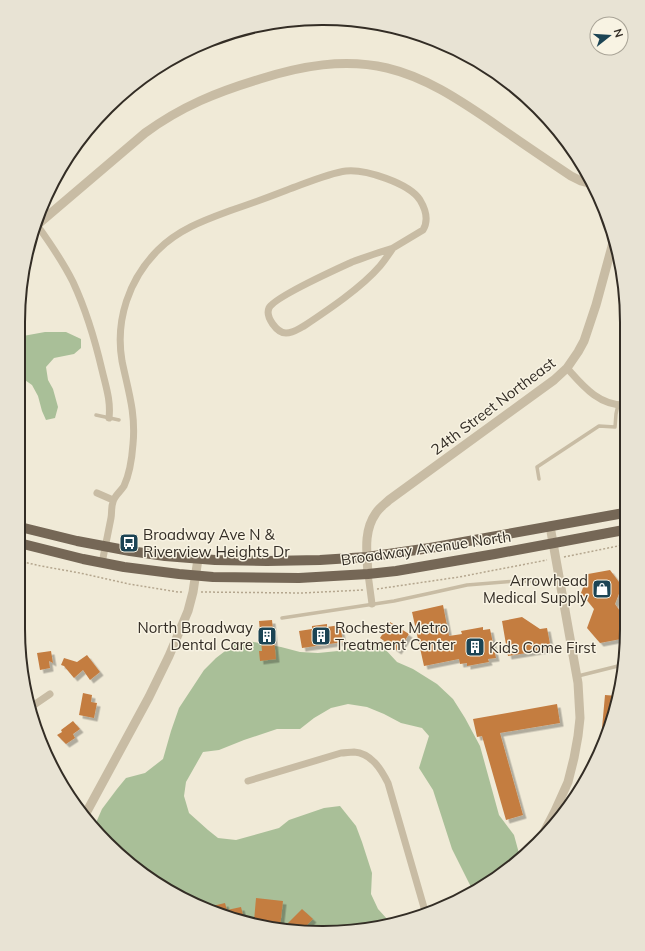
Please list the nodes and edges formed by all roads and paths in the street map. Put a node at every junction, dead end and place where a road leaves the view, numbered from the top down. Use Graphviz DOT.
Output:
graph roads {
  1 [pos="584,182"];
  2 [pos="44,219"];
  3 [pos="40,230"];
  4 [pos="393,248"];
  5 [pos="611,250"];
  6 [pos="567,368"];
  7 [pos="618,405"];
  8 [pos="96,416"];
  9 [pos="109,418"];
  10 [pos="119,420"];
  11 [pos="538,479"];
  12 [pos="97,493"];
  13 [pos="113,500"];
  14 [pos="620,514"];
  15 [pos="550,526"];
  16 [pos="25,527"];
  17 [pos="620,531"];
  18 [pos="553,544"];
  19 [pos="25,545"];
  20 [pos="105,546"];
  21 [pos="620,546"];
  22 [pos="566,556"];
  23 [pos="367,557"];
  24 [pos="198,559"];
  25 [pos="544,561"];
  26 [pos="25,562"];
  27 [pos="102,563"];
  28 [pos="368,574"];
  29 [pos="196,576"];
  30 [pos="560,580"];
  31 [pos="370,589"];
  32 [pos="178,592"];
  33 [pos="204,592"];
  34 [pos="372,604"];
  35 [pos="282,618"];
  36 [pos="617,666"];
  37 [pos="577,676"];
  38 [pos="50,694"];
  39 [pos="35,704"];
  40 [pos="248,781"];
  41 [pos="87,811"];
  42 [pos="552,818"];
  43 [pos="424,908"];
  1 -- 2 [label="street"];
  3 -- 9 [label="street"];
  4 -- 4 [label="street"];
  4 -- 13 [label="street"];
  5 -- 6 [label="street, 24th Street Northeast"];
  6 -- 7 [label="street"];
  6 -- 23 [label="street, 24th Street Northeast"];
  7 -- 11 [label="lane"];
  8 -- 9 [label="lane"];
  9 -- 10 [label="lane"];
  12 -- 13 [label="street"];
  13 -- 20 [label="street"];
  14 -- 15 [label="main road, Broadway Avenue North"];
  15 -- 18 [label="street"];
  15 -- 23 [label="main road, Broadway Avenue North"];
  16 -- 20 [label="main road, Broadway Avenue North"];
  17 -- 18 [label="main road, Broadway Avenue North"];
  18 -- 28 [label="main road, Broadway Avenue North"];
  18 -- 30 [label="street"];
  19 -- 27 [label="main road, Broadway Avenue North"];
  20 -- 24 [label="main road, Broadway Avenue North"];
  20 -- 27 [label="street"];
  21 -- 22 [label="path"];
  23 -- 24 [label="main road, Broadway Avenue North"];
  23 -- 28 [label="street, 24th Street Northeast"];
  24 -- 29 [label="street"];
  25 -- 31 [label="path"];
  26 -- 32 [label="path"];
  27 -- 29 [label="main road, Broadway Avenue North"];
  28 -- 29 [label="main road, Broadway Avenue North"];
  28 -- 31 [label="street"];
  29 -- 41 [label="street"];
  30 -- 34 [label="lane"];
  30 -- 37 [label="street"];
  31 -- 33 [label="path"];
  31 -- 34 [label="street"];
  34 -- 35 [label="lane"];
  36 -- 37 [label="lane"];
  37 -- 42 [label="street"];
  38 -- 39 [label="street"];
  40 -- 43 [label="street"];
}
